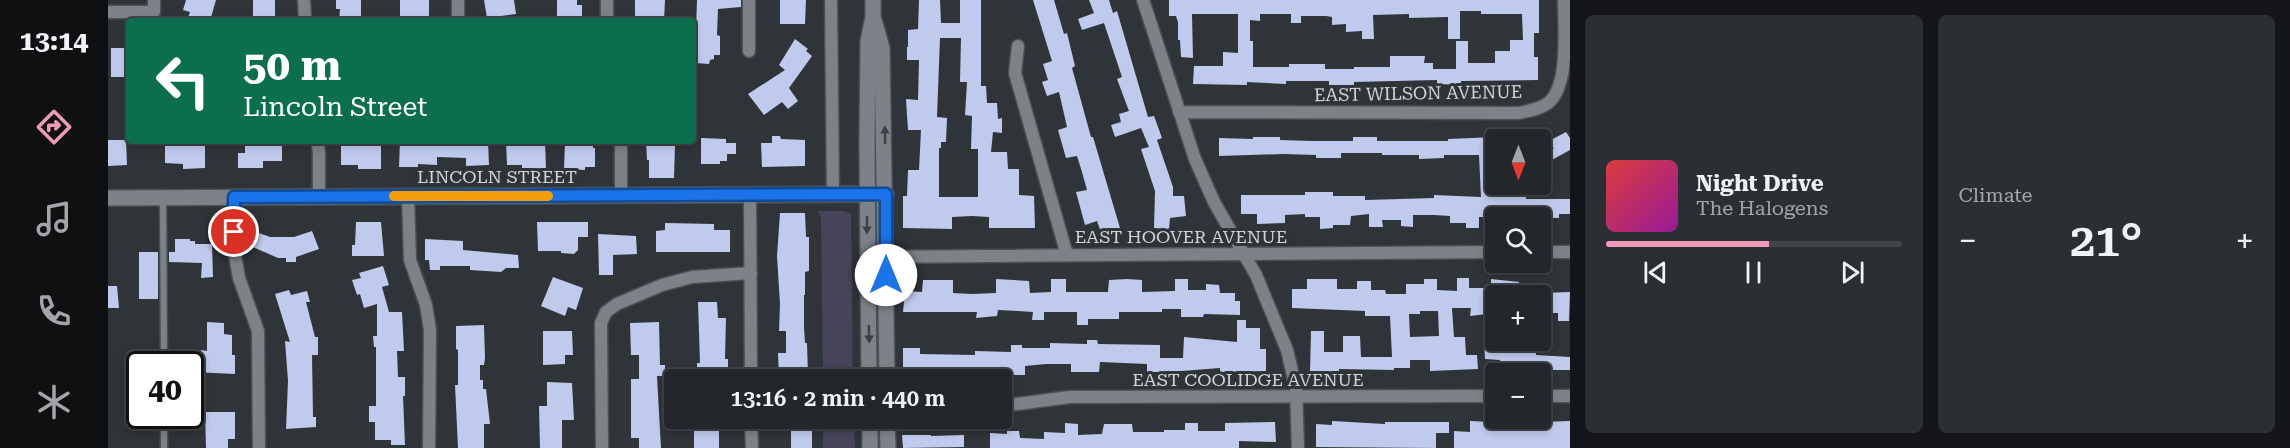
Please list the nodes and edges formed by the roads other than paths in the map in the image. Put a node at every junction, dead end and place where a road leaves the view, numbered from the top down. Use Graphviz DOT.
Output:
graph roads {
  1 [pos="304,0"];
  2 [pos="458,0"];
  3 [pos="607,0"];
  4 [pos="749,0"];
  5 [pos="831,0"];
  6 [pos="873,0"];
  7 [pos="1143,0"];
  8 [pos="1564,0"];
  9 [pos="154,6"];
  10 [pos="108,12"];
  11 [pos="873,17"];
  12 [pos="304,18"];
  13 [pos="458,18"];
  14 [pos="607,18"];
  15 [pos="1018,46"];
  16 [pos="749,51"];
  17 [pos="1179,112"];
  18 [pos="318,144"];
  19 [pos="621,144"];
  20 [pos="833,194"];
  21 [pos="867,194"];
  22 [pos="886,194"];
  23 [pos="621,195"];
  24 [pos="750,195"];
  25 [pos="408,196"];
  26 [pos="234,197"];
  27 [pos="319,197"];
  28 [pos="108,198"];
  29 [pos="163,198"];
  30 [pos="1485,252"];
  31 [pos="1551,252"];
  32 [pos="1570,252"];
  33 [pos="1244,254"];
  34 [pos="1067,255"];
  35 [pos="867,257"];
  36 [pos="886,257"];
  37 [pos="751,273"];
  38 [pos="164,351"];
  39 [pos="751,369"];
  40 [pos="869,369"];
  41 [pos="887,369"];
  42 [pos="1296,396"];
  43 [pos="1485,396"];
  44 [pos="1551,396"];
  45 [pos="1570,396"];
  46 [pos="1012,405"];
  47 [pos="164,429"];
  48 [pos="751,429"];
  49 [pos="870,429"];
  50 [pos="887,429"];
  51 [pos="164,448"];
  52 [pos="260,448"];
  53 [pos="429,448"];
  54 [pos="602,448"];
  55 [pos="752,448"];
  56 [pos="870,448"];
  57 [pos="888,448"];
  58 [pos="1298,448"];
  1 -- 12 [label="street"];
  2 -- 13 [label="street"];
  3 -- 14 [label="street"];
  4 -- 16 [label="street"];
  5 -- 20 [label="street"];
  6 -- 11 [label="street"];
  7 -- 17 [label="street"];
  8 -- 17 [label="street, EAST WILSON AVENUE"];
  9 -- 10 [label="street"];
  11 -- 21 [label="street"];
  22 -- 11 [label="street, one-way"];
  15 -- 34 [label="street"];
  17 -- 33 [label="street"];
  18 -- 27 [label="street"];
  19 -- 23 [label="street"];
  20 -- 21 [label="street, LINCOLN STREET"];
  20 -- 24 [label="street, LINCOLN STREET"];
  21 -- 22 [label="street, LINCOLN STREET"];
  21 -- 35 [label="street, one-way"];
  22 -- 36 [label="street"];
  23 -- 24 [label="street, LINCOLN STREET"];
  23 -- 25 [label="street, LINCOLN STREET"];
  24 -- 37 [label="street"];
  25 -- 27 [label="street, LINCOLN STREET"];
  25 -- 53 [label="street"];
  26 -- 27 [label="street, LINCOLN STREET"];
  26 -- 29 [label="street, LINCOLN STREET"];
  26 -- 52 [label="street"];
  28 -- 29 [label="street, LINCOLN STREET"];
  29 -- 38 [label="lane"];
  30 -- 33 [label="street, EAST HOOVER AVENUE"];
  31 -- 32 [label="street"];
  33 -- 34 [label="street, EAST HOOVER AVENUE"];
  33 -- 42 [label="street"];
  34 -- 36 [label="street, EAST HOOVER AVENUE"];
  35 -- 36 [label="street, EAST HOOVER AVENUE"];
  35 -- 40 [label="street, one-way"];
  36 -- 41 [label="street"];
  37 -- 39 [label="street"];
  37 -- 54 [label="street"];
  42 -- 43 [label="street, EAST COOLIDGE AVENUE"];
  42 -- 46 [label="street, EAST COOLIDGE AVENUE"];
  42 -- 58 [label="street"];
  44 -- 45 [label="street"];
  47 -- 51 [label="lane"];
  48 -- 55 [label="street"];
  49 -- 56 [label="street"];
  50 -- 57 [label="street"];
}
